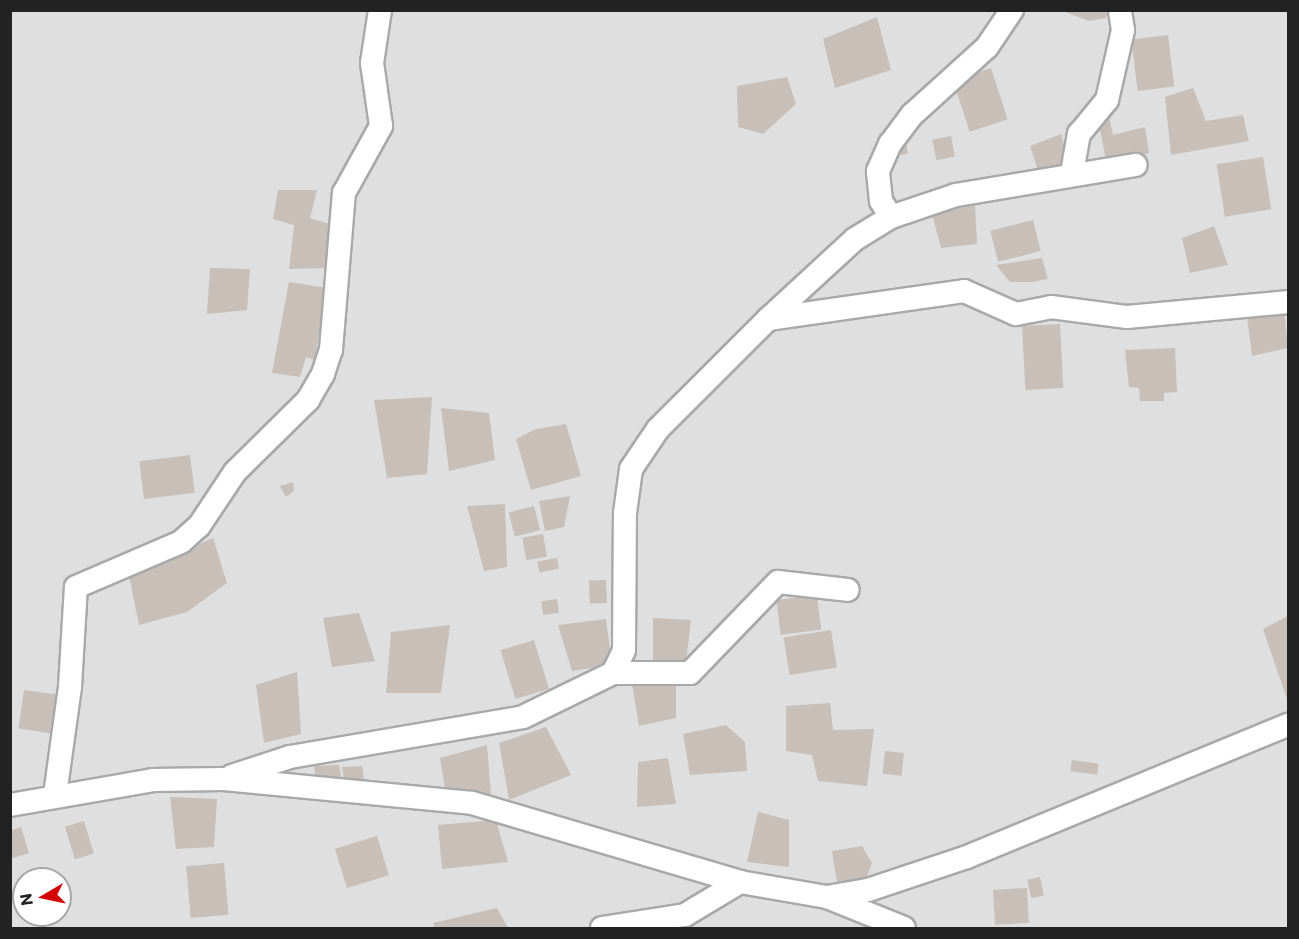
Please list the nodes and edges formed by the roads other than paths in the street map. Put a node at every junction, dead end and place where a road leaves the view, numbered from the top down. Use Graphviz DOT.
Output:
graph roads {
  1 [pos="380,10"];
  2 [pos="1012,10"];
  3 [pos="1120,10"];
  4 [pos="1136,165"];
  5 [pos="1072,173"];
  6 [pos="891,217"];
  7 [pos="1288,302"];
  8 [pos="768,319"];
  9 [pos="848,590"];
  10 [pos="613,673"];
  11 [pos="1288,725"];
  12 [pos="224,778"];
  13 [pos="55,795"];
  14 [pos="10,805"];
  15 [pos="740,882"];
  16 [pos="827,897"];
  17 [pos="602,928"];
  18 [pos="904,928"];
  1 -- 13 [label="street"];
  2 -- 6 [label="street"];
  3 -- 5 [label="street"];
  4 -- 5 [label="street"];
  5 -- 6 [label="street"];
  6 -- 8 [label="street"];
  7 -- 8 [label="street"];
  8 -- 10 [label="street"];
  9 -- 10 [label="street"];
  10 -- 12 [label="street"];
  11 -- 16 [label="street"];
  12 -- 13 [label="street"];
  12 -- 15 [label="street"];
  13 -- 14 [label="street"];
  15 -- 16 [label="street"];
  15 -- 17 [label="street"];
  16 -- 18 [label="street"];
}
